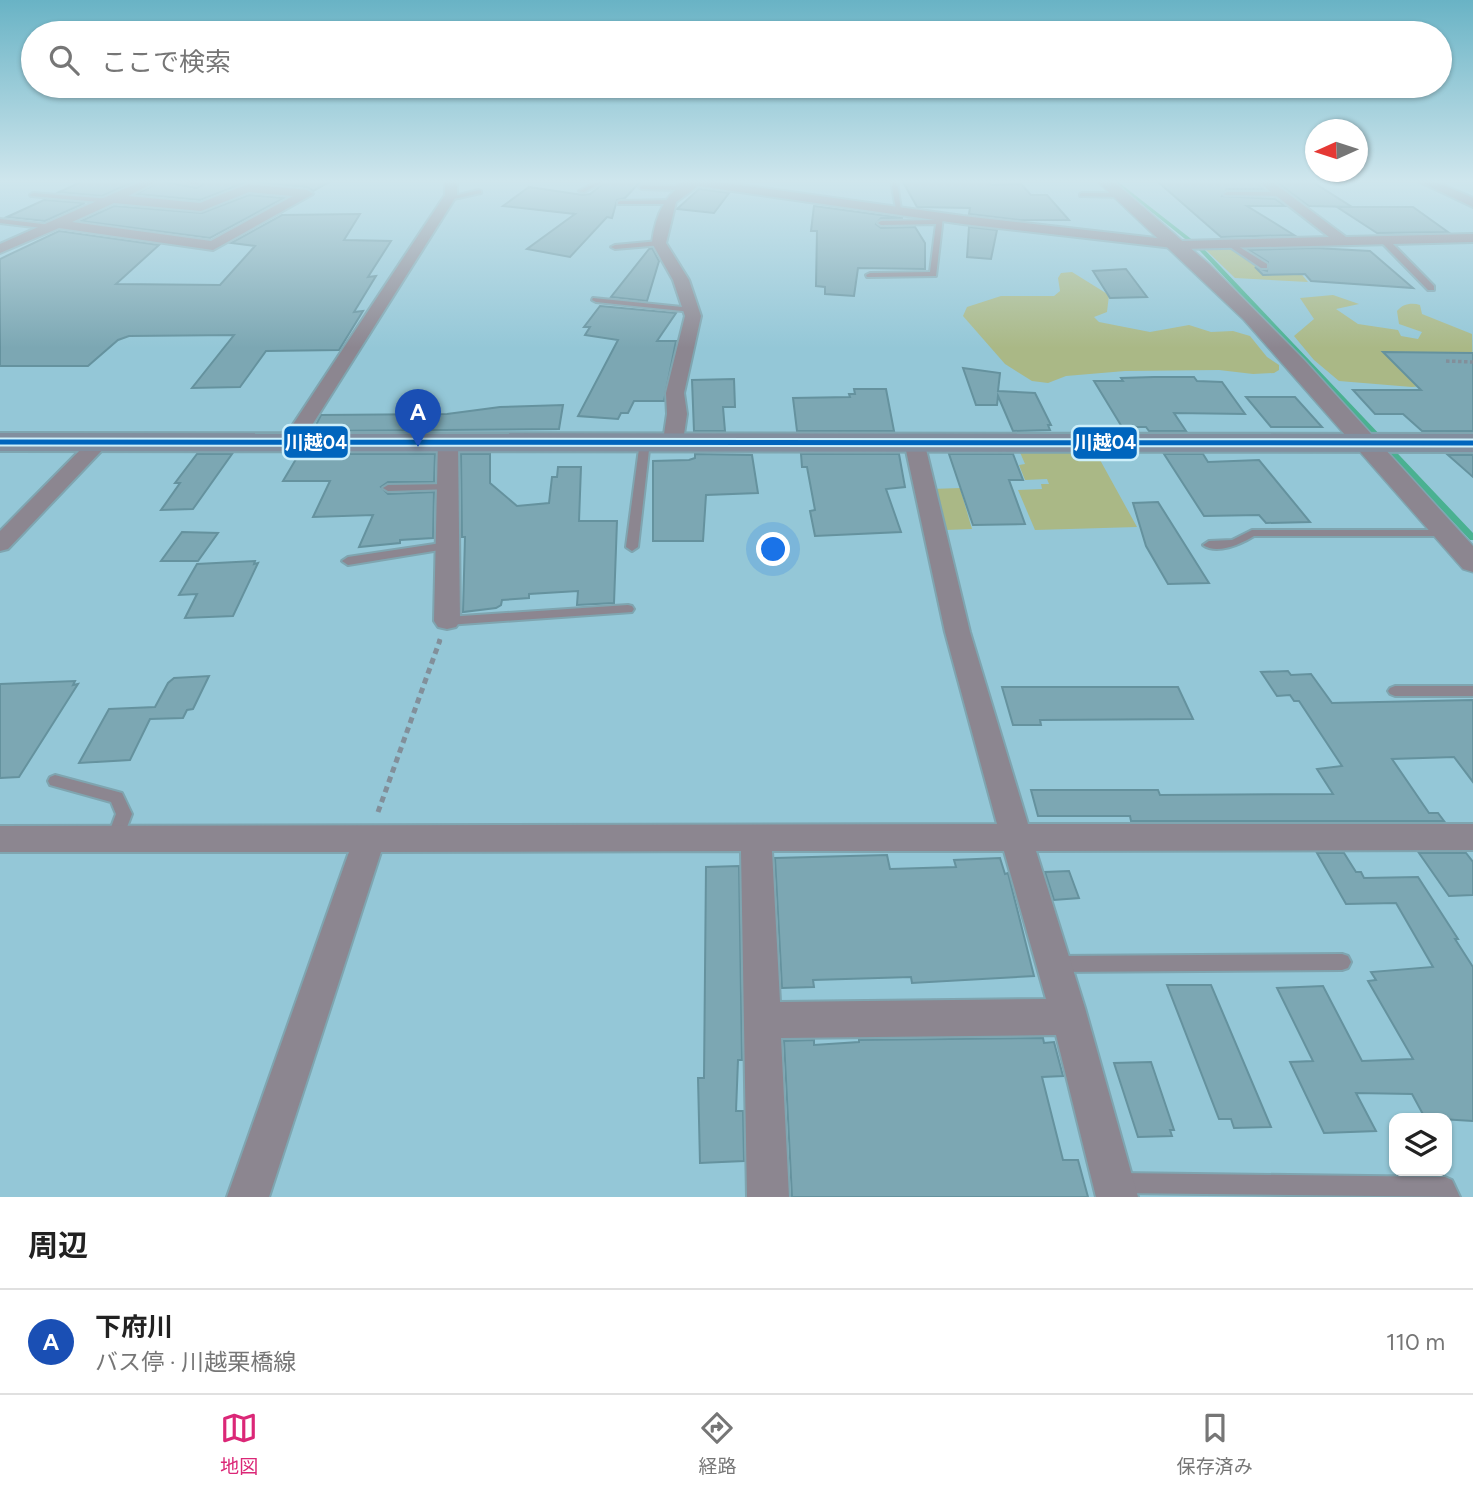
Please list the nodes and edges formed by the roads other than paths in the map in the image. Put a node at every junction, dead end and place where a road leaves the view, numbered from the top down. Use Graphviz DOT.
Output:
graph roads {
  1 [pos="30,237"];
  2 [pos="141,237"];
  3 [pos="230,237"];
  4 [pos="424,237"];
  5 [pos="661,237"];
  6 [pos="938,237"];
  7 [pos="1106,237"];
  8 [pos="1172,237"];
  9 [pos="1337,237"];
  10 [pos="1473,238"];
  11 [pos="1386,242"];
  12 [pos="659,243"];
  13 [pos="1345,243"];
  14 [pos="1233,244"];
  15 [pos="1182,245"];
  16 [pos="615,247"];
  17 [pos="0,249"];
  18 [pos="1264,266"];
  19 [pos="870,275"];
  20 [pos="1431,288"];
  21 [pos="596,300"];
  22 [pos="692,310"];
  23 [pos="292,441"];
  24 [pos="448,441"];
  25 [pos="659,441"];
  26 [pos="914,441"];
  27 [pos="0,442"];
  28 [pos="99,442"];
  29 [pos="1368,443"];
  30 [pos="1473,443"];
  31 [pos="448,487"];
  32 [pos="388,488"];
  33 [pos="1447,533"];
  34 [pos="0,544"];
  35 [pos="1209,545"];
  36 [pos="448,546"];
  37 [pos="632,547"];
  38 [pos="348,561"];
  39 [pos="1473,563"];
  40 [pos="628,609"];
  41 [pos="447,621"];
  42 [pos="1395,691"];
  43 [pos="1473,691"];
  44 [pos="55,781"];
  45 [pos="370,836"];
  46 [pos="1013,836"];
  47 [pos="1473,837"];
  48 [pos="115,838"];
  49 [pos="0,839"];
  50 [pos="756,839"];
  51 [pos="1342,962"];
  52 [pos="1053,964"];
  53 [pos="1069,1017"];
  54 [pos="762,1020"];
  55 [pos="1115,1190"];
  56 [pos="248,1197"];
  57 [pos="768,1197"];
  58 [pos="1450,1197"];
  1 -- 17 [label="street"];
  2 -- 3 [label="street"];
  4 -- 23 [label="street"];
  5 -- 12 [label="street"];
  6 -- 19 [label="lane"];
  7 -- 15 [label="street"];
  8 -- 15 [label="street"];
  9 -- 13 [label="street"];
  10 -- 11 [label="street"];
  11 -- 13 [label="street"];
  11 -- 20 [label="lane"];
  12 -- 16 [label="lane"];
  12 -- 22 [label="street"];
  13 -- 14 [label="street"];
  14 -- 15 [label="street"];
  14 -- 18 [label="lane"];
  15 -- 29 [label="street"];
  21 -- 22 [label="lane"];
  22 -- 25 [label="street"];
  23 -- 24 [label="main road"];
  23 -- 28 [label="main road"];
  24 -- 25 [label="main road"];
  24 -- 31 [label="street"];
  25 -- 26 [label="main road"];
  25 -- 37 [label="lane"];
  26 -- 29 [label="main road"];
  26 -- 46 [label="street"];
  27 -- 28 [label="main road"];
  28 -- 34 [label="street"];
  29 -- 30 [label="main road"];
  29 -- 33 [label="street"];
  31 -- 32 [label="lane"];
  31 -- 36 [label="street"];
  33 -- 35 [label="lane"];
  33 -- 39 [label="street"];
  36 -- 38 [label="lane"];
  36 -- 41 [label="street"];
  40 -- 41 [label="lane"];
  42 -- 43 [label="lane"];
  44 -- 48 [label="lane"];
  45 -- 48 [label="street"];
  45 -- 50 [label="street"];
  45 -- 56 [label="street"];
  46 -- 47 [label="street"];
  46 -- 50 [label="street"];
  46 -- 52 [label="street"];
  48 -- 49 [label="street"];
  50 -- 54 [label="street"];
  51 -- 52 [label="lane"];
  52 -- 53 [label="street"];
  53 -- 54 [label="street"];
  53 -- 55 [label="street"];
  54 -- 57 [label="street"];
  55 -- 58 [label="lane"];
}
